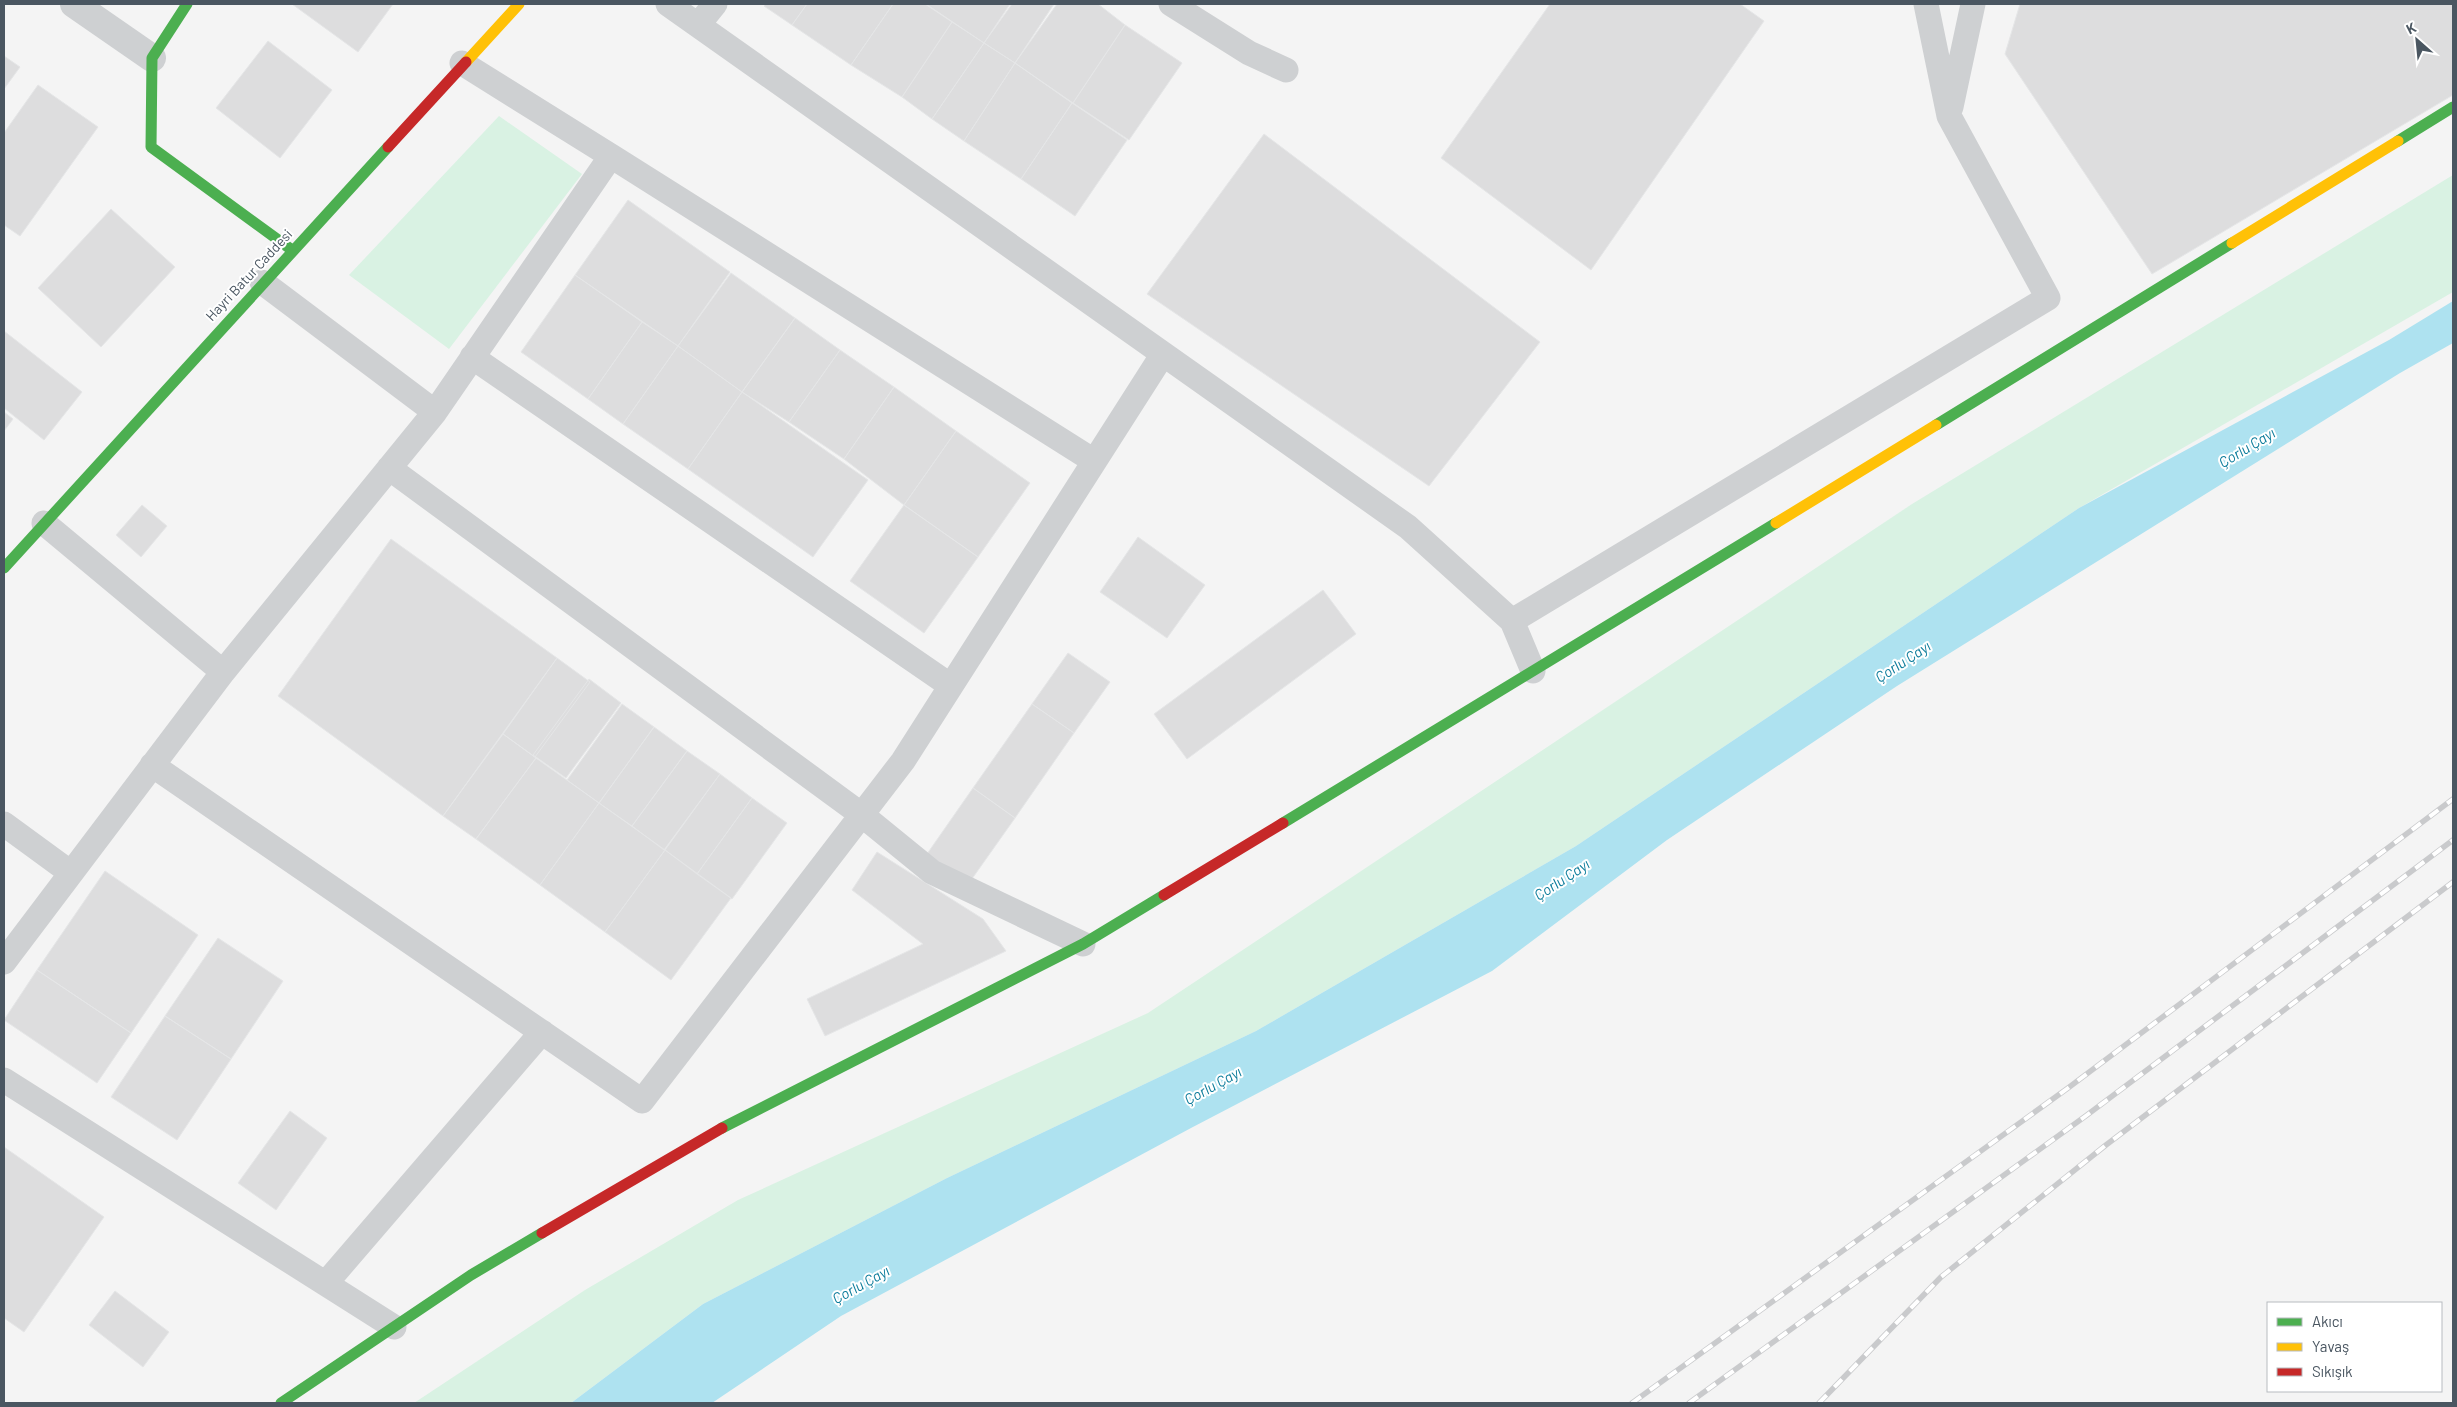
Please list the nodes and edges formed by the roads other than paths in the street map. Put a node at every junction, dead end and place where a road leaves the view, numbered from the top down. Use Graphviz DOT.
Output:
graph roads {
  1 [pos="74,4"];
  2 [pos="187,4"];
  3 [pos="518,4"];
  4 [pos="668,4"];
  5 [pos="715,4"];
  6 [pos="1171,4"];
  7 [pos="1926,4"];
  8 [pos="1973,4"];
  9 [pos="698,25"];
  10 [pos="152,58"];
  11 [pos="462,63"];
  12 [pos="1286,70"];
  13 [pos="2453,107"];
  14 [pos="1949,116"];
  15 [pos="611,156"];
  16 [pos="292,250"];
  17 [pos="262,282"];
  18 [pos="1163,354"];
  19 [pos="472,357"];
  20 [pos="435,412"];
  21 [pos="1094,461"];
  22 [pos="389,468"];
  23 [pos="44,523"];
  24 [pos="4,568"];
  25 [pos="1512,621"];
  26 [pos="1533,671"];
  27 [pos="222,672"];
  28 [pos="951,686"];
  29 [pos="152,766"];
  30 [pos="862,815"];
  31 [pos="4,824"];
  32 [pos="71,873"];
  33 [pos="1083,944"];
  34 [pos="4,962"];
  35 [pos="542,1032"];
  36 [pos="4,1080"];
  37 [pos="326,1283"];
  38 [pos="394,1326"];
  39 [pos="281,1403"];
  1 -- 10 [label="street"];
  2 -- 10 [label="street"];
  3 -- 11 [label="street, Hayri Batur Caddesi"];
  4 -- 9 [label="lane"];
  5 -- 9 [label="lane"];
  6 -- 12 [label="lane"];
  7 -- 14 [label="lane"];
  8 -- 14 [label="lane"];
  9 -- 18 [label="lane"];
  10 -- 16 [label="street"];
  11 -- 15 [label="lane"];
  11 -- 16 [label="street, Hayri Batur Caddesi"];
  13 -- 26 [label="street"];
  14 -- 25 [label="lane"];
  15 -- 19 [label="lane"];
  15 -- 21 [label="lane"];
  16 -- 17 [label="street, Hayri Batur Caddesi"];
  17 -- 20 [label="lane"];
  17 -- 23 [label="street, Hayri Batur Caddesi"];
  18 -- 21 [label="lane"];
  18 -- 25 [label="lane"];
  19 -- 20 [label="lane"];
  19 -- 28 [label="lane"];
  20 -- 22 [label="lane"];
  21 -- 28 [label="lane"];
  22 -- 27 [label="lane"];
  22 -- 30 [label="lane"];
  23 -- 24 [label="street, Hayri Batur Caddesi"];
  23 -- 27 [label="lane"];
  25 -- 26 [label="lane"];
  26 -- 33 [label="street"];
  27 -- 29 [label="lane"];
  28 -- 30 [label="lane"];
  29 -- 32 [label="lane"];
  29 -- 35 [label="lane"];
  30 -- 33 [label="lane"];
  30 -- 35 [label="lane"];
  31 -- 32 [label="lane"];
  32 -- 34 [label="lane"];
  33 -- 38 [label="street"];
  35 -- 37 [label="lane"];
  36 -- 37 [label="lane"];
  37 -- 38 [label="lane"];
  38 -- 39 [label="street"];
}
